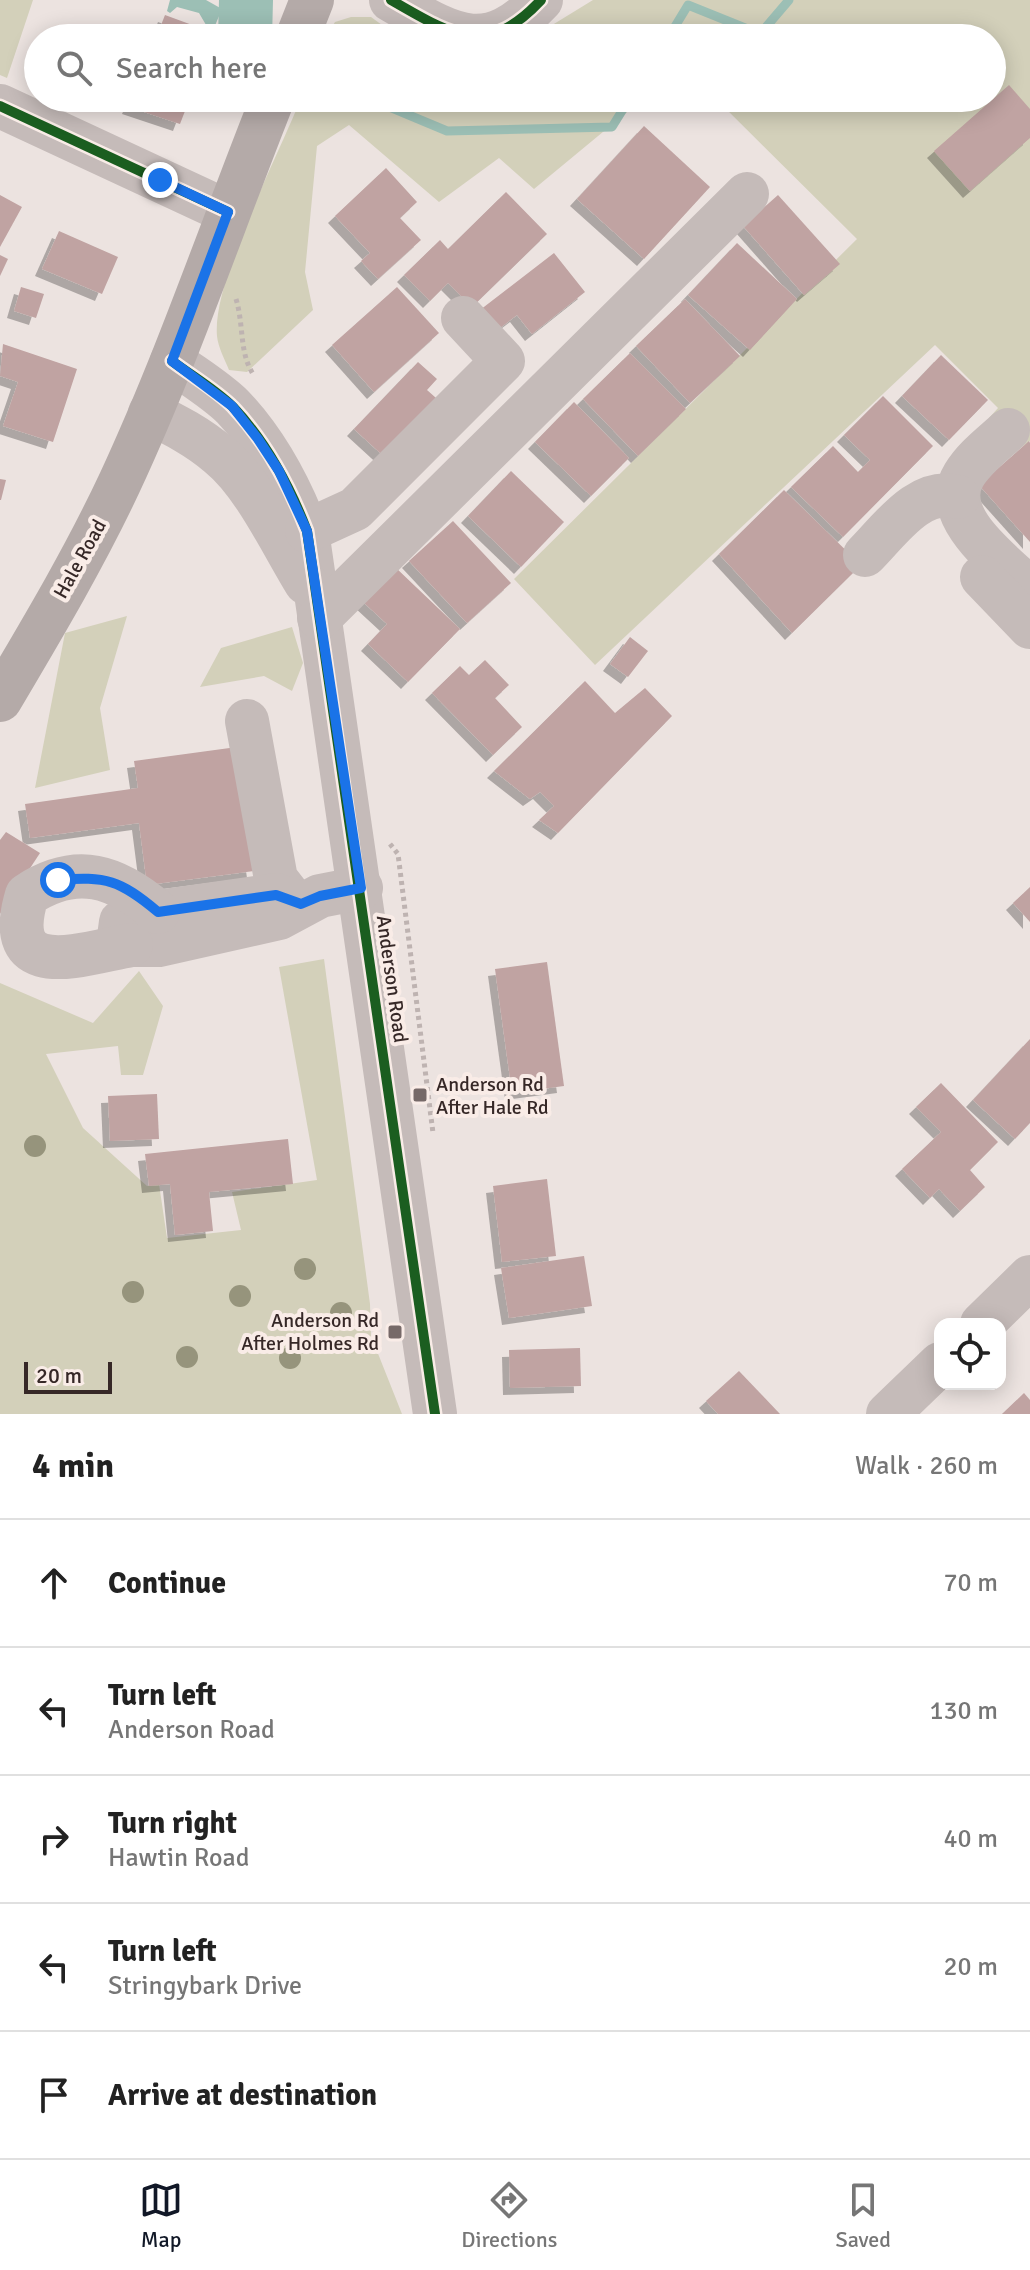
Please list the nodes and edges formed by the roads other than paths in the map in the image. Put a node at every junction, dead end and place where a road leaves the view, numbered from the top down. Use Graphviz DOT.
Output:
graph roads {
  1 [pos="312,0"];
  2 [pos="391,0"];
  3 [pos="541,0"];
  4 [pos="303,24"];
  5 [pos="432,24"];
  6 [pos="513,24"];
  7 [pos="0,106"];
  8 [pos="267,112"];
  9 [pos="747,194"];
  10 [pos="228,212"];
  11 [pos="637,275"];
  12 [pos="463,318"];
  13 [pos="172,361"];
  14 [pos="150,413"];
  15 [pos="1008,430"];
  16 [pos="958,497"];
  17 [pos="307,531"];
  18 [pos="865,555"];
  19 [pos="971,567"];
  20 [pos="1030,589"];
  21 [pos="316,606"];
  22 [pos="1030,627"];
  23 [pos="0,700"];
  24 [pos="247,721"];
  25 [pos="361,888"];
  26 [pos="297,902"];
  27 [pos="158,912"];
  28 [pos="131,945"];
  29 [pos="1030,1277"];
  30 [pos="988,1318"];
  31 [pos="934,1370"];
  32 [pos="435,1414"];
  33 [pos="888,1414"];
  1 -- 4 [label="main road"];
  2 -- 5 [label="street"];
  3 -- 6 [label="street"];
  7 -- 10 [label="street"];
  8 -- 10 [label="main road, Hale Road"];
  9 -- 21 [label="street"];
  10 -- 13 [label="main road, Hale Road"];
  11 -- 21 [label="street"];
  12 -- 17 [label="street"];
  13 -- 14 [label="main road, Hale Road"];
  13 -- 17 [label="street, Anderson Road"];
  14 -- 21 [label="street, Anderson Road"];
  14 -- 23 [label="main road, Hale Road"];
  15 -- 16 [label="street"];
  16 -- 18 [label="street"];
  16 -- 20 [label="street"];
  17 -- 21 [label="street, Anderson Road"];
  19 -- 22 [label="street"];
  21 -- 25 [label="street, Anderson Road"];
  24 -- 26 [label="street"];
  25 -- 26 [label="street"];
  25 -- 32 [label="street, Anderson Road"];
  26 -- 27 [label="street"];
  26 -- 28 [label="street"];
  27 -- 28 [label="street"];
  27 -- 28 [label="street"];
  29 -- 30 [label="street"];
  31 -- 33 [label="street"];
}
